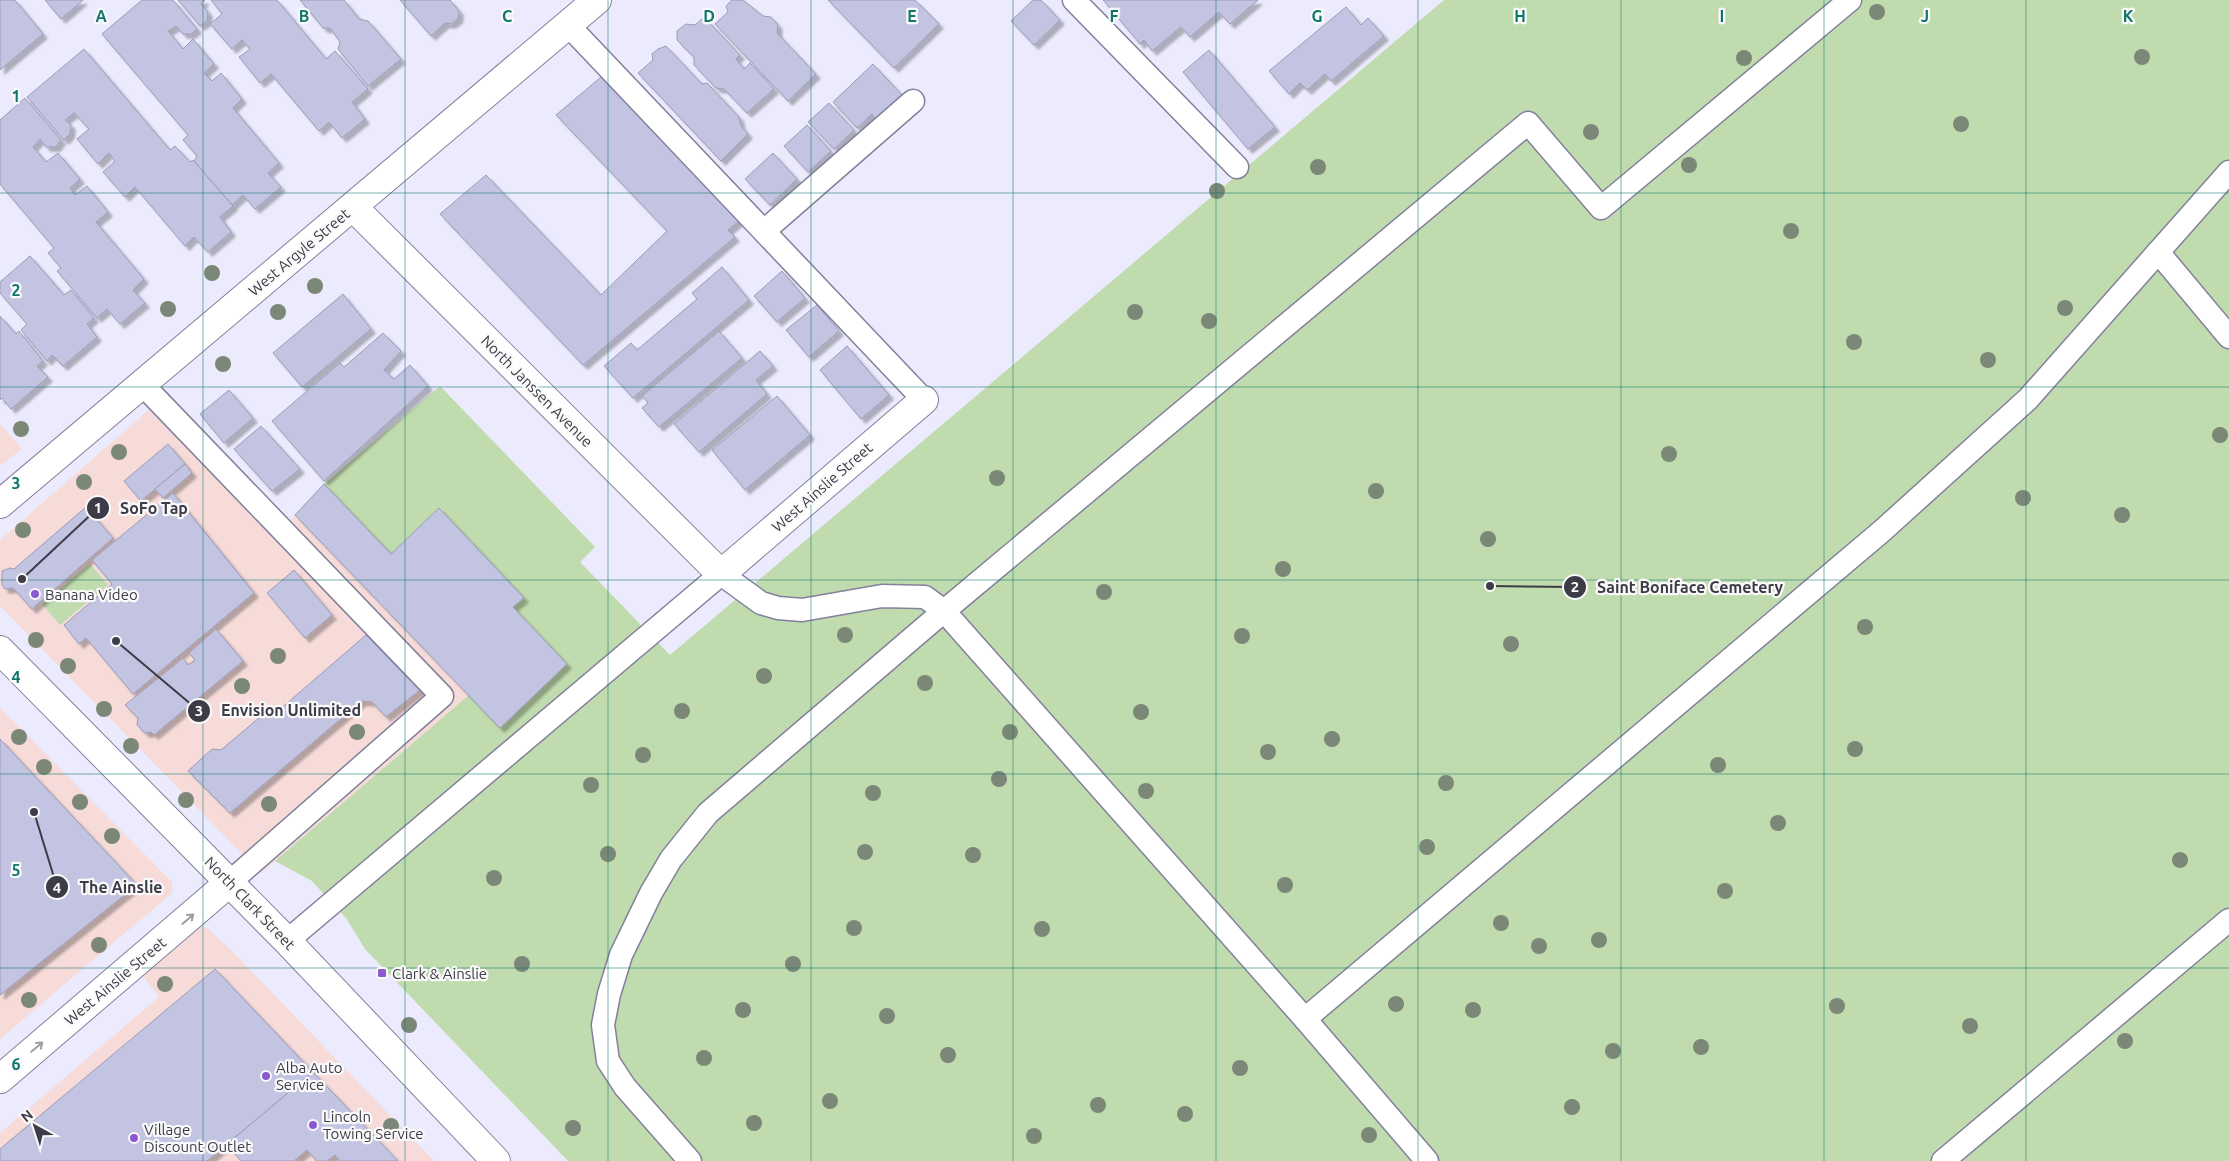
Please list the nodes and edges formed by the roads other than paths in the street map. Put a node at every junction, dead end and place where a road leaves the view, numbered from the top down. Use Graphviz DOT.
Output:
graph roads {
  1 [pos="597,0"];
  2 [pos="1074,0"];
  3 [pos="1850,0"];
  4 [pos="568,24"];
  5 [pos="913,101"];
  6 [pos="1237,167"];
  7 [pos="2229,172"];
  8 [pos="353,206"];
  9 [pos="764,231"];
  10 [pos="2158,252"];
  11 [pos="2229,337"];
  12 [pos="142,384"];
  13 [pos="924,400"];
  14 [pos="0,504"];
  15 [pos="721,574"];
  16 [pos="944,610"];
  17 [pos="0,650"];
  18 [pos="230,882"];
  19 [pos="2229,920"];
  20 [pos="287,940"];
  21 [pos="1305,1019"];
  22 [pos="0,1078"];
  23 [pos="496,1161"];
  24 [pos="690,1161"];
  25 [pos="1427,1161"];
  26 [pos="1943,1161"];
  1 -- 4 [label="street, West Argyle Street"];
  2 -- 6 [label="lane"];
  3 -- 16 [label="lane"];
  4 -- 8 [label="street, West Argyle Street"];
  4 -- 9 [label="lane"];
  5 -- 9 [label="lane"];
  7 -- 10 [label="lane"];
  8 -- 12 [label="street, West Argyle Street"];
  8 -- 15 [label="street, North Janssen Avenue"];
  9 -- 13 [label="lane"];
  10 -- 11 [label="lane"];
  10 -- 21 [label="lane"];
  12 -- 14 [label="street, West Argyle Street"];
  12 -- 18 [label="lane"];
  13 -- 15 [label="street, West Ainslie Street"];
  15 -- 16 [label="lane"];
  15 -- 20 [label="lane"];
  16 -- 21 [label="lane"];
  16 -- 24 [label="lane"];
  17 -- 18 [label="street, North Clark Street"];
  18 -- 20 [label="street, North Clark Street"];
  22 -- 18 [label="street, West Ainslie Street, one-way"];
  19 -- 26 [label="lane"];
  20 -- 23 [label="street, North Clark Street"];
  21 -- 25 [label="lane"];
}
